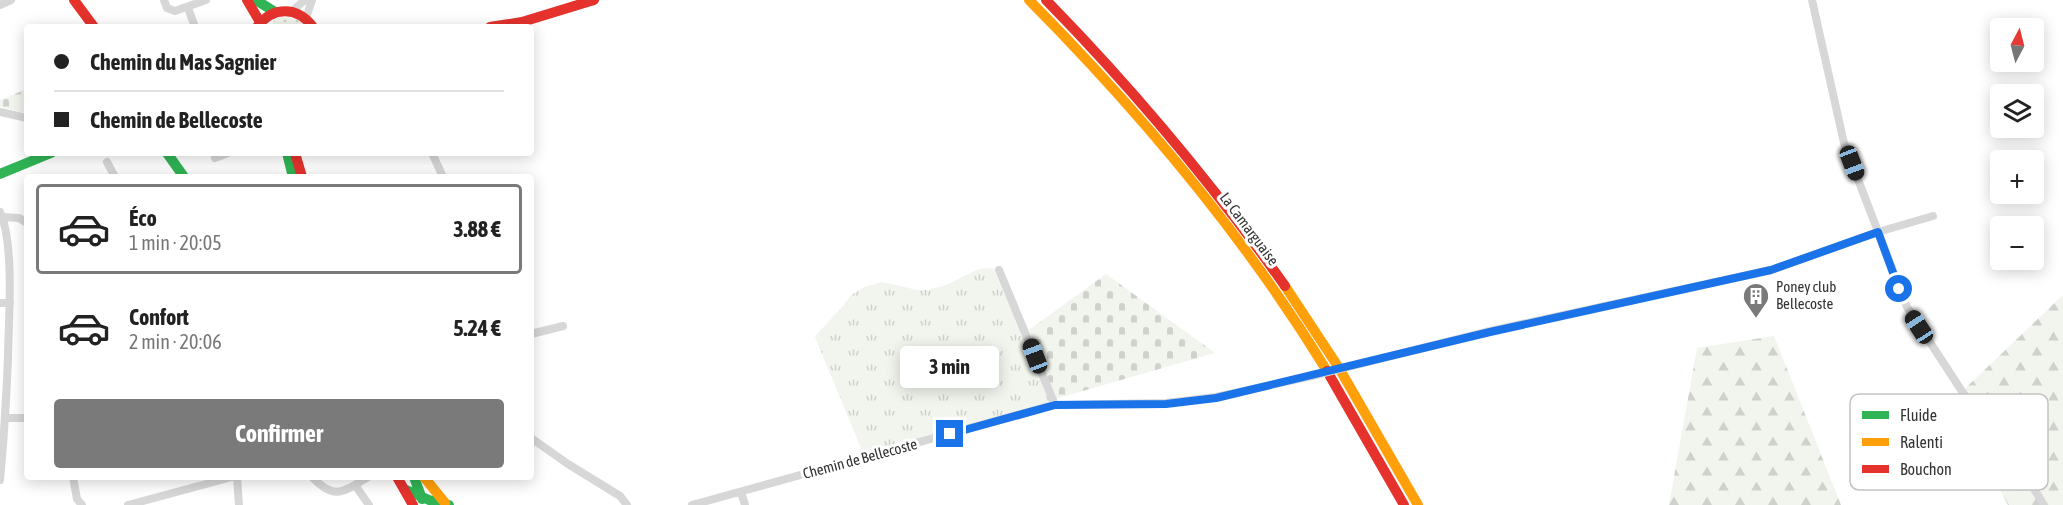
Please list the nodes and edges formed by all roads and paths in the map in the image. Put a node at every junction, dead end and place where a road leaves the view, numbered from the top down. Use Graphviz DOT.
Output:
graph roads {
  1 [pos="11,0"];
  2 [pos="74,0"];
  3 [pos="164,0"];
  4 [pos="206,0"];
  5 [pos="247,0"];
  6 [pos="256,0"];
  7 [pos="305,0"];
  8 [pos="312,0"];
  9 [pos="594,0"];
  10 [pos="1029,0"];
  11 [pos="1046,0"];
  12 [pos="1812,0"];
  13 [pos="0,5"];
  14 [pos="188,8"];
  15 [pos="292,11"];
  16 [pos="275,12"];
  17 [pos="306,18"];
  18 [pos="92,24"];
  19 [pos="194,24"];
  20 [pos="259,24"];
  21 [pos="260,24"];
  22 [pos="311,24"];
  23 [pos="509,24"];
  24 [pos="0,112"];
  25 [pos="24,117"];
  26 [pos="44,156"];
  27 [pos="169,156"];
  28 [pos="220,156"];
  29 [pos="289,156"];
  30 [pos="290,156"];
  31 [pos="434,156"];
  32 [pos="215,158"];
  33 [pos="107,162"];
  34 [pos="0,174"];
  35 [pos="113,174"];
  36 [pos="182,174"];
  37 [pos="293,174"];
  38 [pos="300,174"];
  39 [pos="442,174"];
  40 [pos="1,215"];
  41 [pos="1933,216"];
  42 [pos="24,221"];
  43 [pos="1878,232"];
  44 [pos="4,250"];
  45 [pos="999,270"];
  46 [pos="0,303"];
  47 [pos="10,303"];
  48 [pos="563,326"];
  49 [pos="534,333"];
  50 [pos="1964,394"];
  51 [pos="1055,405"];
  52 [pos="6,417"];
  53 [pos="24,418"];
  54 [pos="534,440"];
  55 [pos="0,480"];
  56 [pos="74,480"];
  57 [pos="221,480"];
  58 [pos="237,480"];
  59 [pos="315,480"];
  60 [pos="363,480"];
  61 [pos="399,480"];
  62 [pos="415,480"];
  63 [pos="426,480"];
  64 [pos="355,485"];
  65 [pos="404,489"];
  66 [pos="2035,490"];
  67 [pos="739,493"];
  68 [pos="423,501"];
  69 [pos="140,503"];
  70 [pos="442,504"];
  71 [pos="82,505"];
  72 [pos="128,505"];
  73 [pos="239,505"];
  74 [pos="369,505"];
  75 [pos="413,505"];
  76 [pos="627,505"];
  77 [pos="692,505"];
  78 [pos="745,505"];
  79 [pos="1403,505"];
  80 [pos="1418,505"];
  81 [pos="2044,505"];
  1 -- 13 [label="street"];
  2 -- 18 [label="main road"];
  3 -- 14 [label="street"];
  4 -- 14 [label="street"];
  5 -- 20 [label="main road"];
  6 -- 16 [label="main road"];
  7 -- 15 [label="street"];
  8 -- 17 [label="street"];
  9 -- 23 [label="main road"];
  10 -- 79 [label="main road, La Camarguaise"];
  11 -- 80 [label="main road, La Camarguaise"];
  12 -- 43 [label="street"];
  14 -- 19 [label="street"];
  15 -- 16 [label="main road"];
  15 -- 17 [label="main road"];
  16 -- 21 [label="main road"];
  17 -- 22 [label="main road"];
  24 -- 25 [label="street"];
  26 -- 34 [label="main road"];
  27 -- 36 [label="main road"];
  28 -- 32 [label="street"];
  29 -- 37 [label="main road"];
  30 -- 38 [label="main road"];
  31 -- 39 [label="street"];
  33 -- 35 [label="street"];
  40 -- 42 [label="street"];
  40 -- 44 [label="street"];
  41 -- 43 [label="street, Chemin de Bellecoste"];
  43 -- 50 [label="street"];
  43 -- 51 [label="street, Chemin de Bellecoste, bridge"];
  44 -- 47 [label="street"];
  45 -- 51 [label="street"];
  46 -- 47 [label="street"];
  47 -- 52 [label="street"];
  48 -- 49 [label="street"];
  51 -- 67 [label="street, Chemin de Bellecoste"];
  52 -- 53 [label="street"];
  52 -- 55 [label="street"];
  54 -- 76 [label="street"];
  56 -- 71 [label="street"];
  57 -- 69 [label="street"];
  58 -- 73 [label="street"];
  59 -- 64 [label="street"];
  60 -- 64 [label="street"];
  61 -- 65 [label="main road"];
  62 -- 68 [label="main road"];
  63 -- 70 [label="main road"];
  64 -- 74 [label="street"];
  65 -- 68 [label="main road"];
  65 -- 75 [label="main road"];
  66 -- 81 [label="street"];
  67 -- 77 [label="street, Chemin de Bellecoste"];
  67 -- 78 [label="street"];
  68 -- 70 [label="main road"];
  69 -- 72 [label="street"];
}
